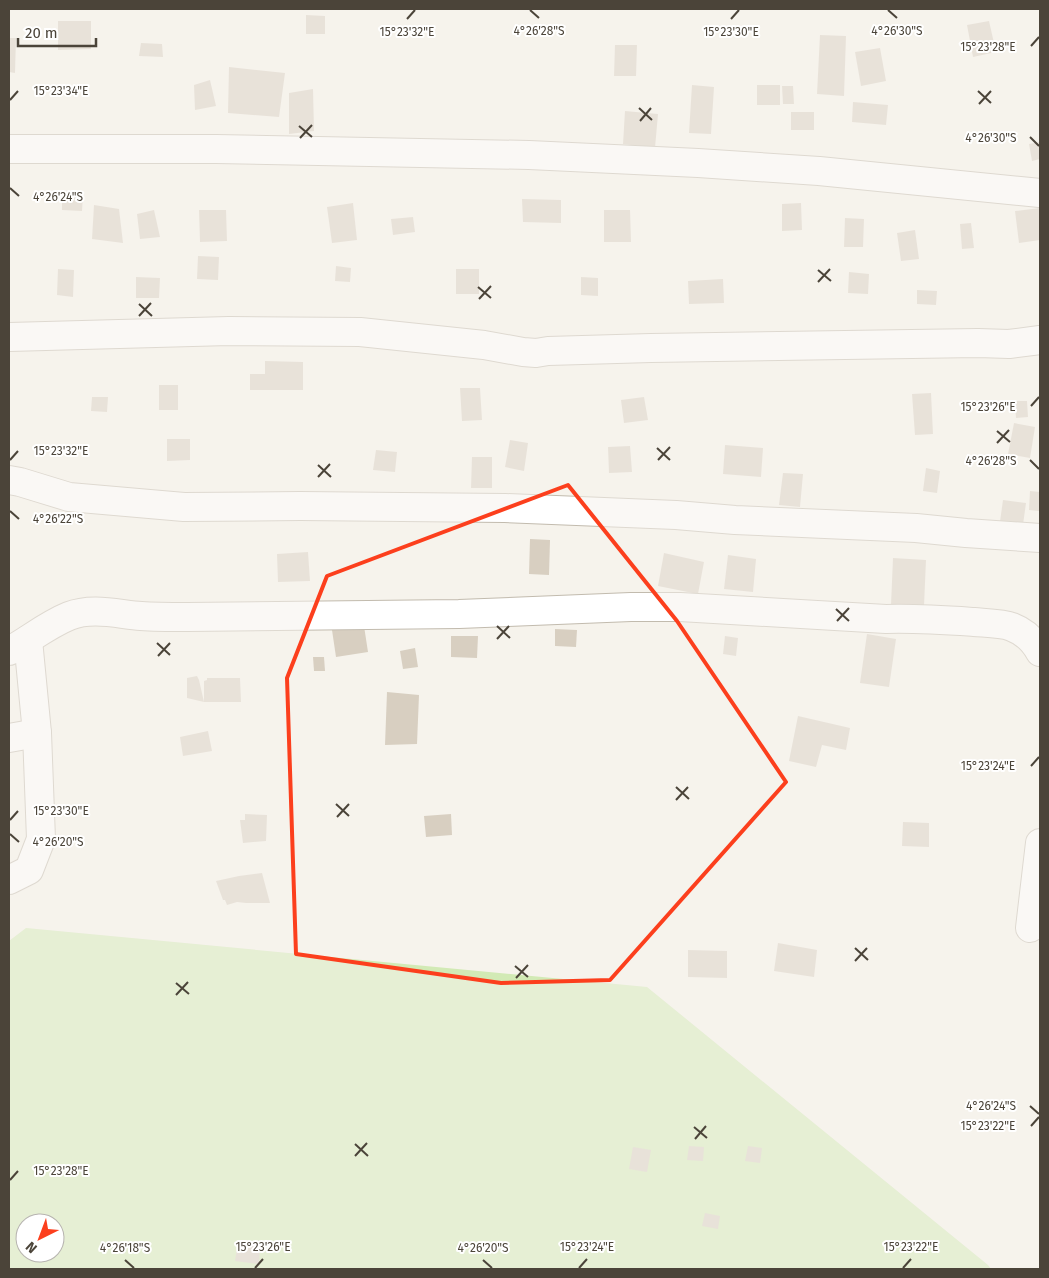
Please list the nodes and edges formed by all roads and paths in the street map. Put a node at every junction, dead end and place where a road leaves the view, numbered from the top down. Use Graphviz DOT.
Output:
graph roads {
  1 [pos="9,149"];
  2 [pos="1040,193"];
  3 [pos="9,336"];
  4 [pos="1040,340"];
  5 [pos="9,480"];
  6 [pos="1040,538"];
  7 [pos="19,645"];
  8 [pos="1040,652"];
  9 [pos="37,733"];
  10 [pos="9,738"];
  11 [pos="1040,843"];
  12 [pos="9,880"];
  13 [pos="1030,928"];
  1 -- 2 [label="street"];
  3 -- 4 [label="street"];
  5 -- 6 [label="street"];
  7 -- 8 [label="street"];
  7 -- 9 [label="street"];
  9 -- 10 [label="street"];
  9 -- 12 [label="street"];
  11 -- 13 [label="street"];
}
